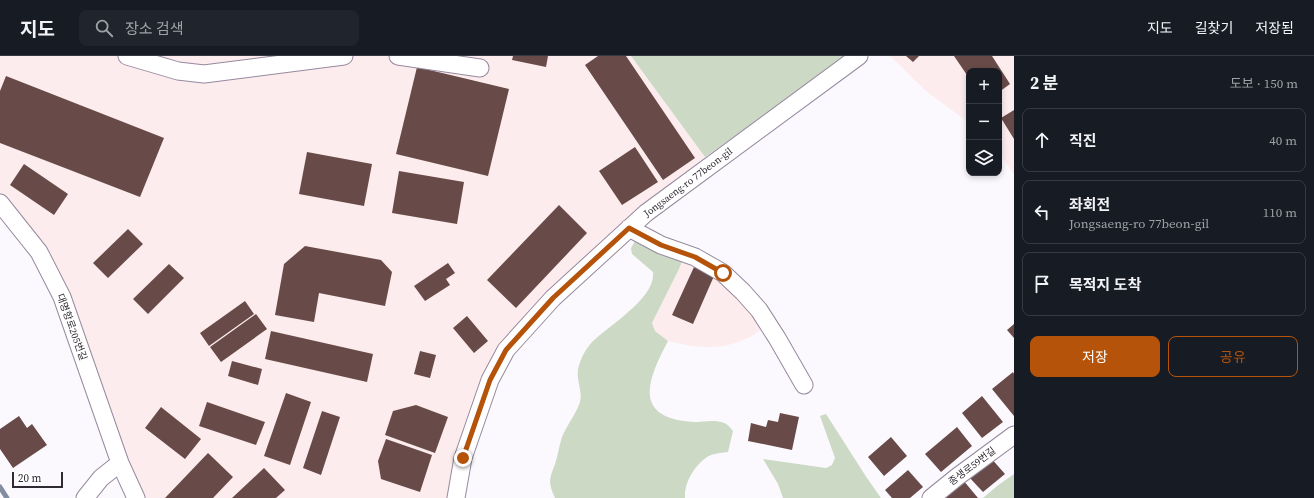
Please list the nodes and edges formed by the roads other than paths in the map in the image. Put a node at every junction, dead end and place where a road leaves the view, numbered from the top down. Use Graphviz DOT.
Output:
graph roads {
  1 [pos="127,56"];
  2 [pos="344,56"];
  3 [pos="398,56"];
  4 [pos="859,56"];
  5 [pos="480,68"];
  6 [pos="0,203"];
  7 [pos="629,228"];
  8 [pos="804,385"];
  9 [pos="1014,435"];
  10 [pos="120,463"];
  11 [pos="85,498"];
  12 [pos="136,498"];
  13 [pos="456,498"];
  14 [pos="931,498"];
  1 -- 2 [label="lane"];
  3 -- 5 [label="lane"];
  4 -- 7 [label="lane, Jongsaeng-ro 77beon-gil"];
  6 -- 10 [label="lane, 대명항로205번길"];
  7 -- 8 [label="lane"];
  7 -- 13 [label="lane, Jongsaeng-ro 77beon-gil"];
  9 -- 14 [label="lane, 종생로59번길"];
  10 -- 11 [label="lane"];
  10 -- 12 [label="lane, 대명항로205번길"];
}
